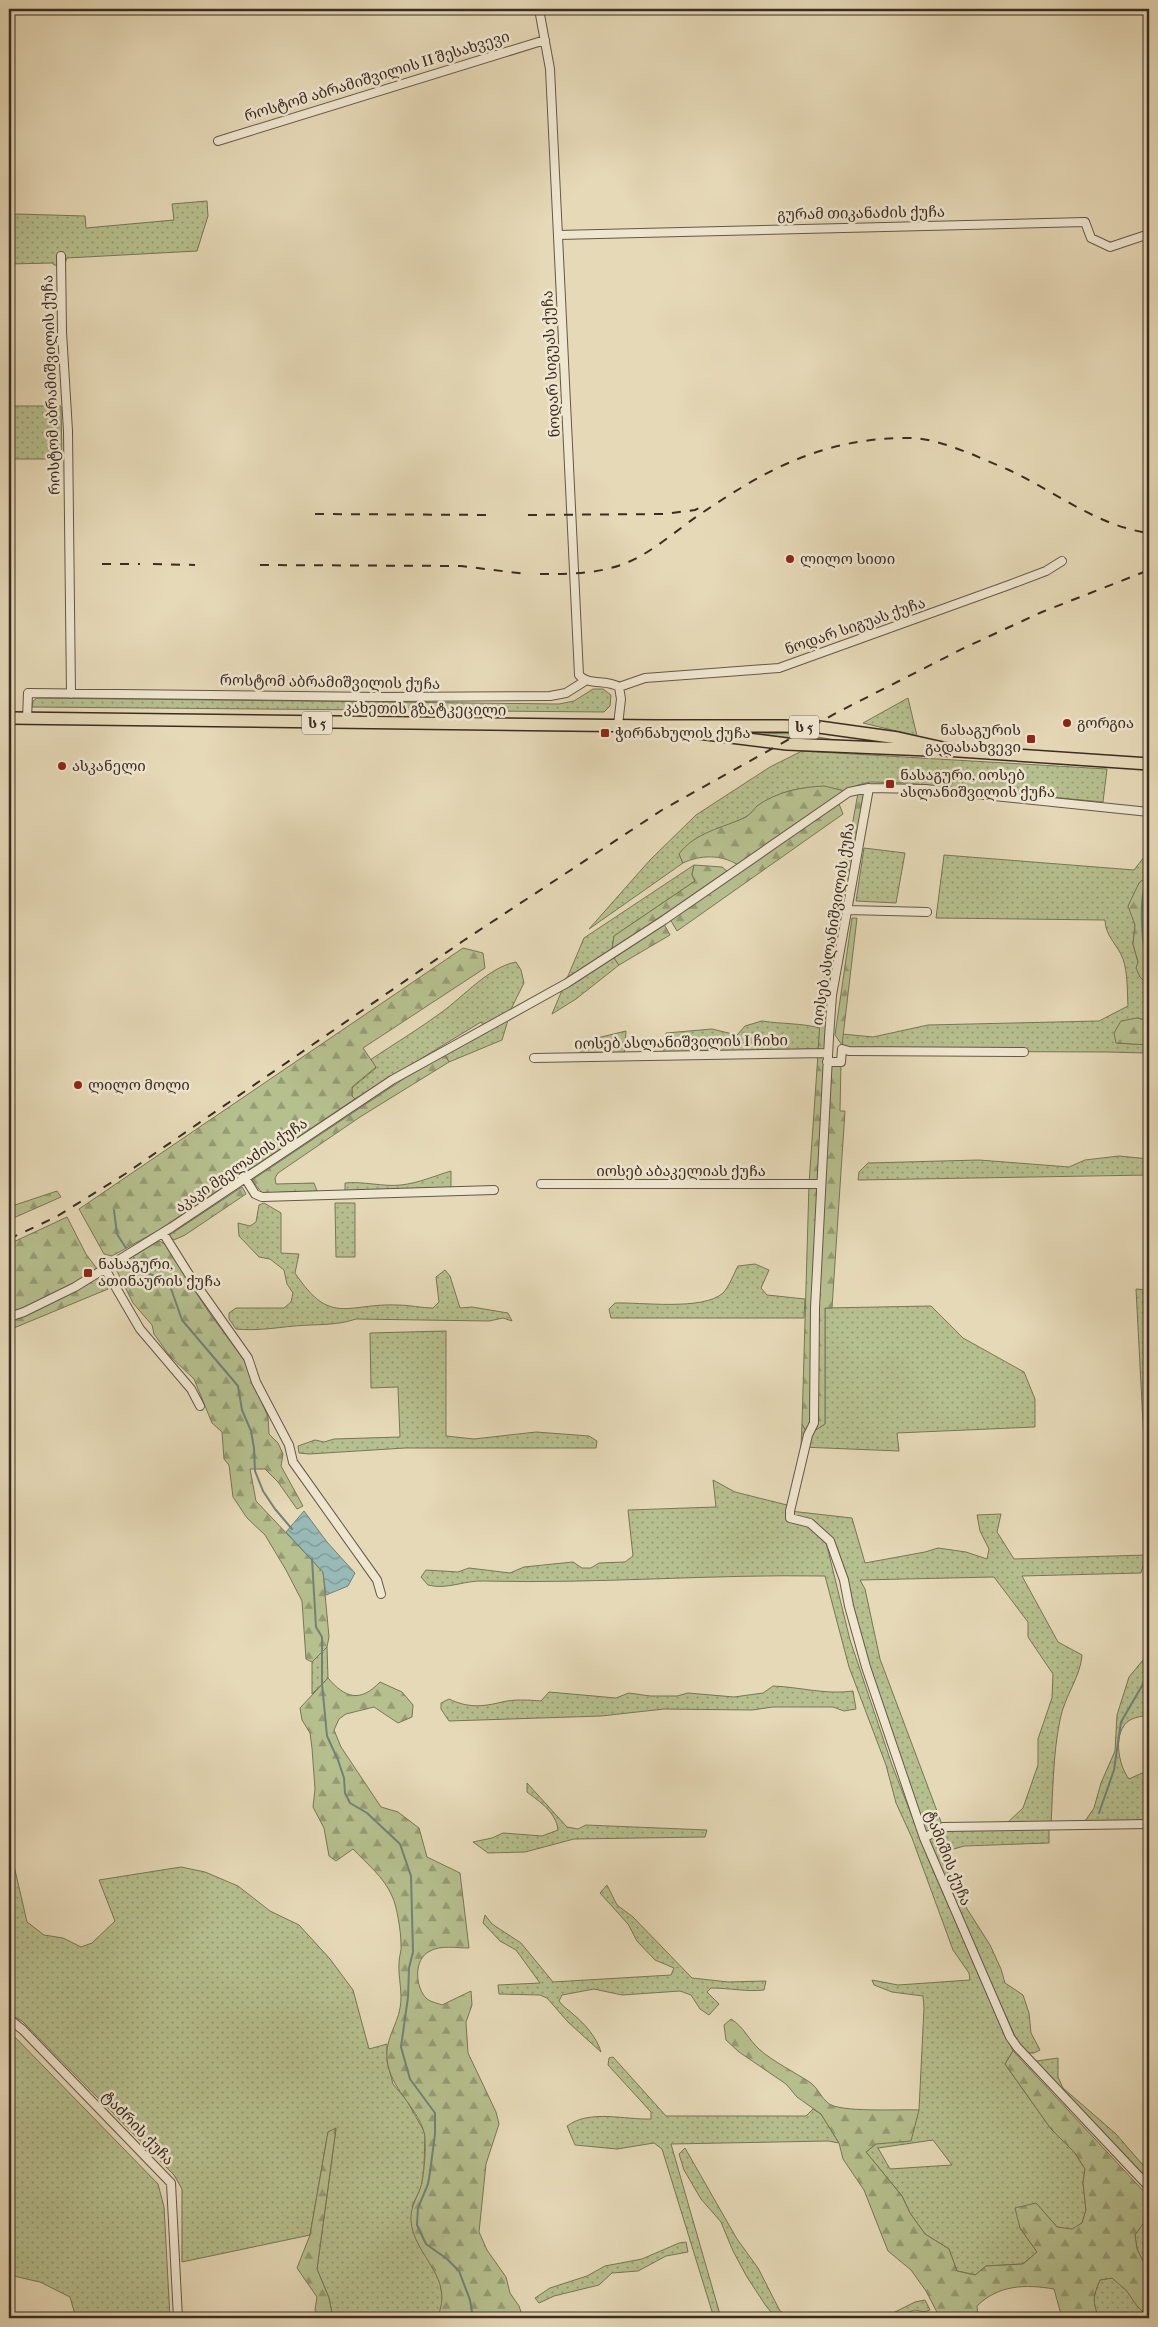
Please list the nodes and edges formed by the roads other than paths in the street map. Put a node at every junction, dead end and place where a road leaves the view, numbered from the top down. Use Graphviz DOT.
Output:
graph roads {
  1 [pos="539,9"];
  2 [pos="545,40"];
  3 [pos="218,141"];
  4 [pos="1149,234"];
  5 [pos="558,235"];
  6 [pos="62,256"];
  7 [pos="1062,561"];
  8 [pos="585,681"];
  9 [pos="619,687"];
  10 [pos="71,694"];
  11 [pos="15,719"];
  12 [pos="618,725"];
  13 [pos="654,726"];
  14 [pos="952,750"];
  15 [pos="1149,764"];
  16 [pos="869,788"];
  17 [pos="1149,812"];
  18 [pos="848,910"];
  19 [pos="927,912"];
  20 [pos="828,1040"];
  21 [pos="842,1050"];
  22 [pos="1024,1052"];
  23 [pos="534,1058"];
  24 [pos="828,1058"];
  25 [pos="245,1178"];
  26 [pos="541,1184"];
  27 [pos="821,1184"];
  28 [pos="494,1190"];
  29 [pos="162,1233"];
  30 [pos="105,1269"];
  31 [pos="9,1317"];
  32 [pos="200,1406"];
  33 [pos="790,1511"];
  34 [pos="381,1594"];
  35 [pos="1149,1824"];
  36 [pos="924,1838"];
  37 [pos="9,2019"];
  38 [pos="1149,2187"];
  39 [pos="178,2318"];
  1 -- 2 [label="street, ნოდარ სიგუას ქუჩა"];
  2 -- 3 [label="street, როსტომ აბრამიშვილის II შესახვევი"];
  2 -- 5 [label="street, ნოდარ სიგუას ქუჩა"];
  4 -- 5 [label="street, გურამ თიკანაძის ქუჩა"];
  5 -- 8 [label="street, ნოდარ სიგუას ქუჩა"];
  6 -- 10 [label="street, როსტომ აბრამიშვილის ქუჩა"];
  7 -- 9 [label="street, ნოდარ სიგუას ქუჩა"];
  8 -- 9 [label="street"];
  8 -- 10 [label="street, როსტომ აბრამიშვილის ქუჩა"];
  9 -- 12 [label="street"];
  10 -- 11 [label="street, როსტომ აბრამიშვილის ქუჩა"];
  11 -- 12 [label="highway, კახეთის გზატკეცილი / ს 5"];
  12 -- 13 [label="highway, კახეთის გზატკეცილი / ს 5"];
  13 -- 14 [label="highway, კახეთის გზატკეცილი / ს 5"];
  13 -- 14 [label="highway, კახეთის გზატკეცილი / ს 5"];
  14 -- 15 [label="highway, კახეთის გზატკეცილი / ს 5"];
  16 -- 17 [label="street"];
  16 -- 18 [label="street, იოსებ ასლანიშვილის ქუჩა"];
  16 -- 25 [label="street, აკაკი მგელაძის ქუჩა"];
  18 -- 19 [label="street"];
  18 -- 20 [label="street, იოსებ ასლანიშვილის ქუჩა"];
  20 -- 21 [label="street"];
  20 -- 24 [label="street, იოსებ ასლანიშვილის ქუჩა"];
  21 -- 22 [label="street"];
  21 -- 24 [label="street"];
  23 -- 24 [label="street, იოსებ ასლანიშვილის I ჩიხი"];
  24 -- 27 [label="street, იოსებ ასლანიშვილის ქუჩა"];
  25 -- 28 [label="street"];
  25 -- 29 [label="street, აკაკი მგელაძის ქუჩა"];
  26 -- 27 [label="street, იოსებ აბაკელიას ქუჩა"];
  27 -- 33 [label="street, იოსებ ასლანიშვილის ქუჩა"];
  29 -- 30 [label="street, აკაკი მგელაძის ქუჩა"];
  29 -- 34 [label="street"];
  30 -- 31 [label="street, აკაკი მგელაძის ქუჩა"];
  30 -- 32 [label="street"];
  33 -- 36 [label="street, ტამიშის ქუჩა"];
  35 -- 36 [label="street"];
  36 -- 38 [label="street, ტამიშის ქუჩა"];
  37 -- 39 [label="street, ტაძრის ქუჩა"];
}
